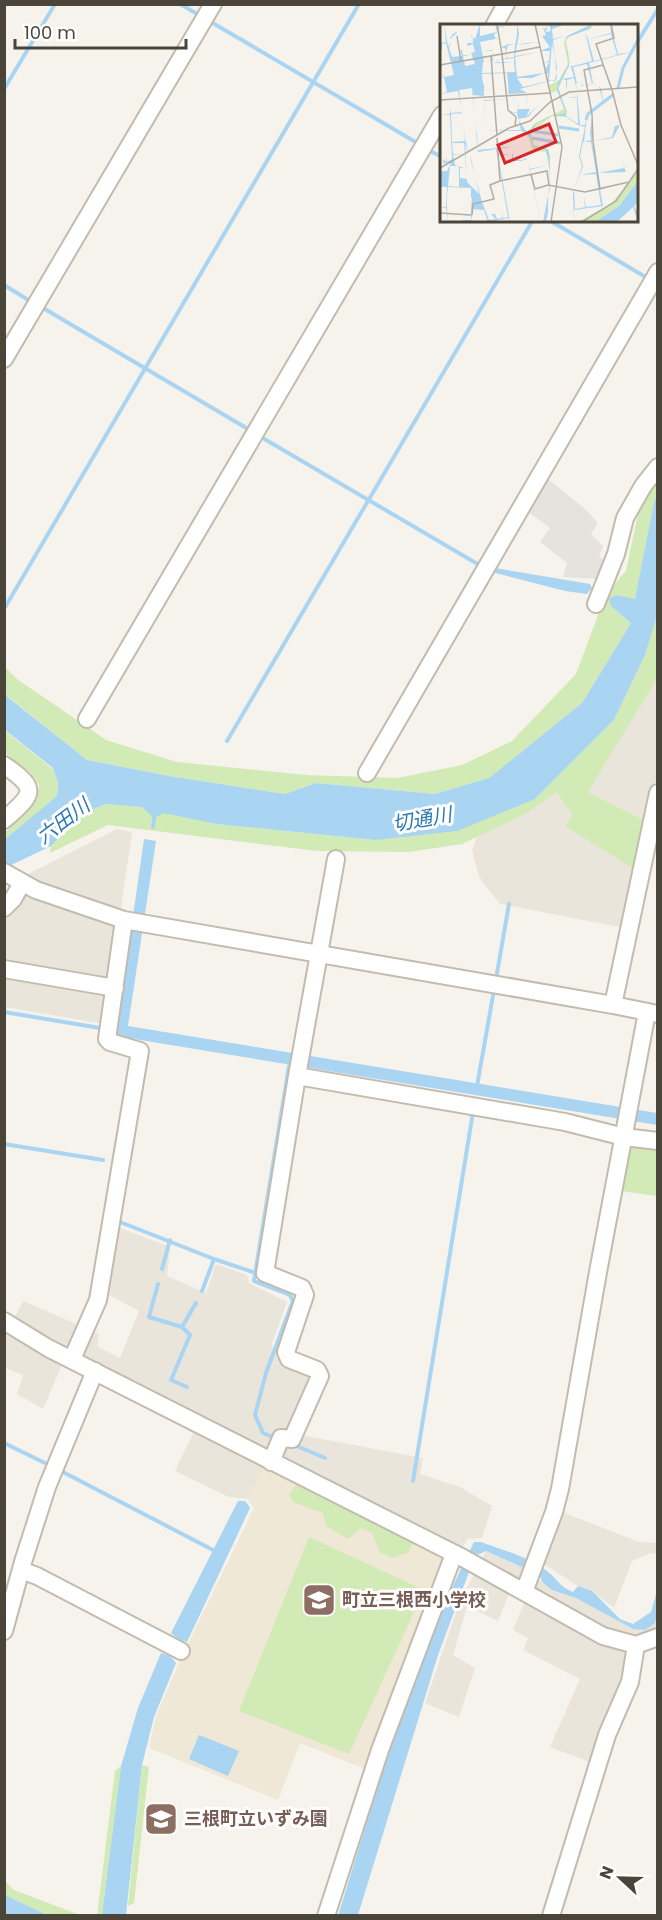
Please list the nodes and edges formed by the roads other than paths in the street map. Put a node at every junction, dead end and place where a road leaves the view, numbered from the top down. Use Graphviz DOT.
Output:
graph roads {
  1 [pos="213,4"];
  2 [pos="506,4"];
  3 [pos="495,24"];
  4 [pos="440,117"];
  5 [pos="654,278"];
  6 [pos="4,359"];
  7 [pos="657,466"];
  8 [pos="596,604"];
  9 [pos="87,719"];
  10 [pos="4,765"];
  11 [pos="367,773"];
  12 [pos="657,793"];
  13 [pos="4,820"];
  14 [pos="336,859"];
  15 [pos="14,878"];
  16 [pos="4,908"];
  17 [pos="126,920"];
  18 [pos="318,955"];
  19 [pos="4,969"];
  20 [pos="115,988"];
  21 [pos="613,1005"];
  22 [pos="652,1013"];
  23 [pos="299,1067"];
  24 [pos="627,1123"];
  25 [pos="657,1141"];
  26 [pos="4,1321"];
  27 [pos="72,1359"];
  28 [pos="95,1371"];
  29 [pos="271,1462"];
  30 [pos="464,1559"];
  31 [pos="14,1578"];
  32 [pos="524,1592"];
  33 [pos="4,1631"];
  34 [pos="657,1636"];
  35 [pos="636,1645"];
  36 [pos="181,1651"];
  37 [pos="326,1916"];
  38 [pos="551,1916"];
  1 -- 6 [label="street"];
  2 -- 3 [label="street"];
  4 -- 9 [label="street"];
  5 -- 11 [label="street"];
  7 -- 8 [label="street"];
  10 -- 13 [label="street"];
  12 -- 21 [label="street"];
  14 -- 18 [label="street"];
  15 -- 16 [label="street"];
  15 -- 17 [label="street"];
  17 -- 18 [label="street"];
  17 -- 20 [label="street"];
  18 -- 21 [label="street"];
  18 -- 23 [label="street"];
  19 -- 20 [label="street"];
  20 -- 27 [label="street"];
  21 -- 22 [label="street"];
  22 -- 24 [label="street"];
  23 -- 24 [label="street"];
  23 -- 29 [label="street"];
  24 -- 25 [label="street"];
  24 -- 32 [label="street"];
  26 -- 27 [label="street"];
  27 -- 28 [label="street"];
  28 -- 29 [label="street"];
  28 -- 31 [label="street"];
  29 -- 30 [label="street"];
  30 -- 32 [label="street"];
  30 -- 37 [label="street"];
  31 -- 33 [label="street"];
  31 -- 36 [label="street"];
  32 -- 35 [label="street"];
  34 -- 35 [label="street"];
  35 -- 38 [label="street"];
}
